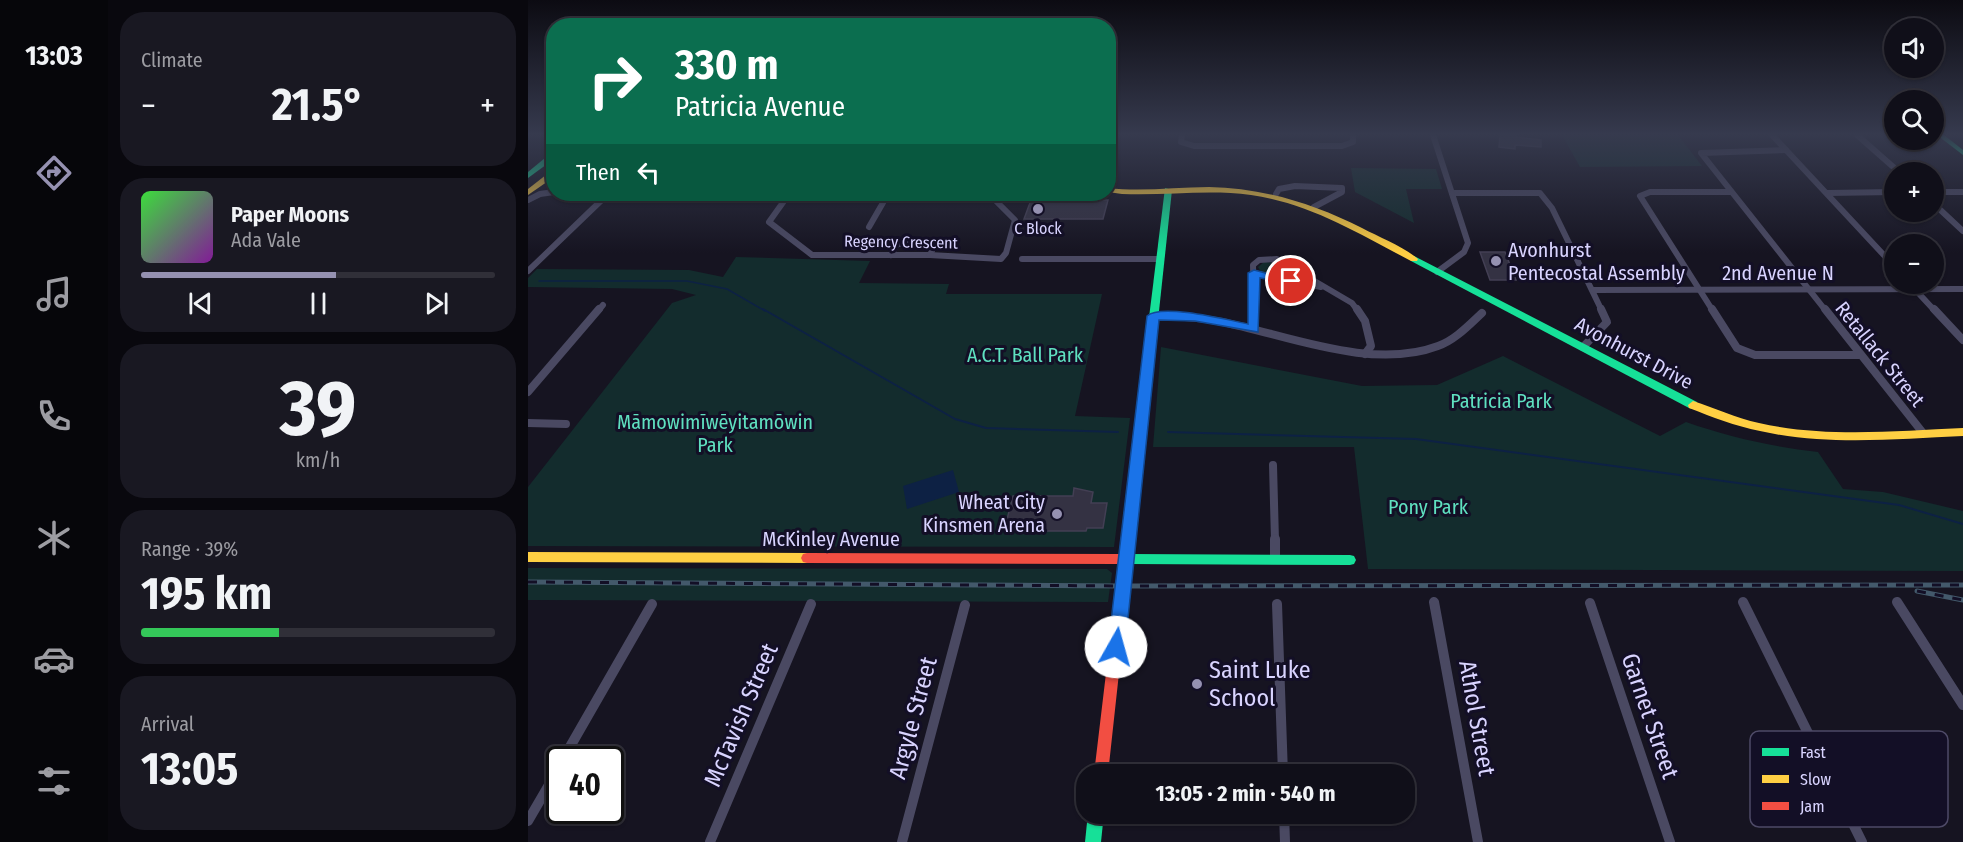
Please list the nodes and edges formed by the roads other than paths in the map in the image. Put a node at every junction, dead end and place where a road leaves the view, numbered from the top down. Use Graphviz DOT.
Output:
graph roads {
  1 [pos="1446,174"];
  2 [pos="1717,174"];
  3 [pos="1809,174"];
  4 [pos="546,179"];
  5 [pos="1116,185"];
  6 [pos="1116,190"];
  7 [pos="1168,190"];
  8 [pos="546,192"];
  9 [pos="1452,192"];
  10 [pos="1731,192"];
  11 [pos="1884,192"];
  12 [pos="1944,192"];
  13 [pos="1963,192"];
  14 [pos="1827,193"];
  15 [pos="529,194"];
  16 [pos="1276,194"];
  17 [pos="601,201"];
  18 [pos="784,201"];
  19 [pos="884,201"];
  20 [pos="997,201"];
  21 [pos="1314,207"];
  22 [pos="1944,213"];
  23 [pos="869,227"];
  24 [pos="1963,231"];
  25 [pos="891,255"];
  26 [pos="930,255"];
  27 [pos="1884,255"];
  28 [pos="1022,259"];
  29 [pos="1160,259"];
  30 [pos="528,271"];
  31 [pos="1437,272"];
  32 [pos="1254,273"];
  33 [pos="1884,287"];
  34 [pos="1944,288"];
  35 [pos="1329,289"];
  36 [pos="1807,289"];
  37 [pos="1963,289"];
  38 [pos="1593,290"];
  39 [pos="1699,290"];
  40 [pos="1920,294"];
  41 [pos="603,305"];
  42 [pos="1482,313"];
  43 [pos="1153,316"];
  44 [pos="1254,329"];
  45 [pos="1963,340"];
  46 [pos="1583,347"];
  47 [pos="1365,354"];
  48 [pos="1859,355"];
  49 [pos="528,392"];
  50 [pos="528,423"];
  51 [pos="566,423"];
  52 [pos="1963,432"];
  53 [pos="1923,433"];
  54 [pos="1273,465"];
  55 [pos="528,557"];
  56 [pos="1127,559"];
  57 [pos="1275,559"];
  58 [pos="1350,560"];
  59 [pos="1743,602"];
  60 [pos="1897,602"];
  61 [pos="1434,603"];
  62 [pos="1590,603"];
  63 [pos="652,604"];
  64 [pos="811,604"];
  65 [pos="1277,604"];
  66 [pos="965,605"];
  67 [pos="1963,705"];
  68 [pos="1807,731"];
  69 [pos="570,746"];
  70 [pos="1102,764"];
  71 [pos="1283,764"];
  72 [pos="546,790"];
  73 [pos="528,821"];
  74 [pos="1095,824"];
  75 [pos="1284,824"];
  76 [pos="1855,827"];
  77 [pos="710,842"];
  78 [pos="902,842"];
  79 [pos="1093,842"];
  80 [pos="1285,842"];
  81 [pos="1478,842"];
  82 [pos="1670,842"];
  83 [pos="1862,842"];
  1 -- 9 [label="street"];
  2 -- 10 [label="street, Retallack Street"];
  3 -- 14 [label="street"];
  4 -- 15 [label="street"];
  5 -- 7 [label="street, Avonhurst Drive"];
  6 -- 7 [label="street, Avonhurst Drive"];
  7 -- 16 [label="street, Avonhurst Drive"];
  7 -- 29 [label="street"];
  8 -- 15 [label="street"];
  9 -- 31 [label="street"];
  9 -- 38 [label="street"];
  10 -- 36 [label="street, Retallack Street"];
  10 -- 39 [label="street"];
  11 -- 14 [label="street"];
  12 -- 13 [label="street"];
  14 -- 27 [label="street"];
  16 -- 21 [label="street, Avonhurst Drive"];
  16 -- 21 [label="street, Avonhurst Drive"];
  17 -- 30 [label="street"];
  18 -- 25 [label="street, Regency Crescent"];
  19 -- 23 [label="street"];
  20 -- 26 [label="street, Regency Crescent"];
  21 -- 31 [label="street, Avonhurst Drive"];
  22 -- 24 [label="street"];
  25 -- 26 [label="street, Regency Crescent"];
  25 -- 26 [label="street"];
  28 -- 29 [label="street"];
  29 -- 43 [label="street"];
  31 -- 46 [label="street, Avonhurst Drive"];
  32 -- 35 [label="street"];
  32 -- 35 [label="street"];
  32 -- 44 [label="street"];
  33 -- 36 [label="street, 2nd Avenue N"];
  34 -- 37 [label="street, 2nd Avenue N"];
  35 -- 47 [label="street"];
  36 -- 39 [label="street, 2nd Avenue N"];
  36 -- 48 [label="street, Retallack Street"];
  38 -- 39 [label="street, 2nd Avenue N"];
  38 -- 46 [label="street"];
  39 -- 48 [label="street"];
  40 -- 45 [label="street"];
  41 -- 49 [label="street"];
  42 -- 47 [label="street"];
  43 -- 44 [label="street"];
  43 -- 56 [label="street"];
  44 -- 47 [label="street"];
  46 -- 53 [label="street, Avonhurst Drive"];
  48 -- 53 [label="street, Retallack Street"];
  50 -- 51 [label="street"];
  52 -- 53 [label="street, Avonhurst Drive"];
  54 -- 57 [label="street"];
  55 -- 56 [label="street, McKinley Avenue"];
  56 -- 57 [label="street, McKinley Avenue"];
  56 -- 70 [label="street"];
  57 -- 58 [label="street, McKinley Avenue"];
  59 -- 68 [label="street"];
  60 -- 67 [label="street"];
  61 -- 81 [label="street, Athol Street"];
  62 -- 82 [label="street, Garnet Street"];
  63 -- 69 [label="street"];
  64 -- 77 [label="street, McTavish Street"];
  65 -- 71 [label="street"];
  66 -- 78 [label="street, Argyle Street"];
  72 -- 73 [label="street"];
  74 -- 79 [label="street"];
  75 -- 80 [label="street"];
  76 -- 83 [label="street"];
}
